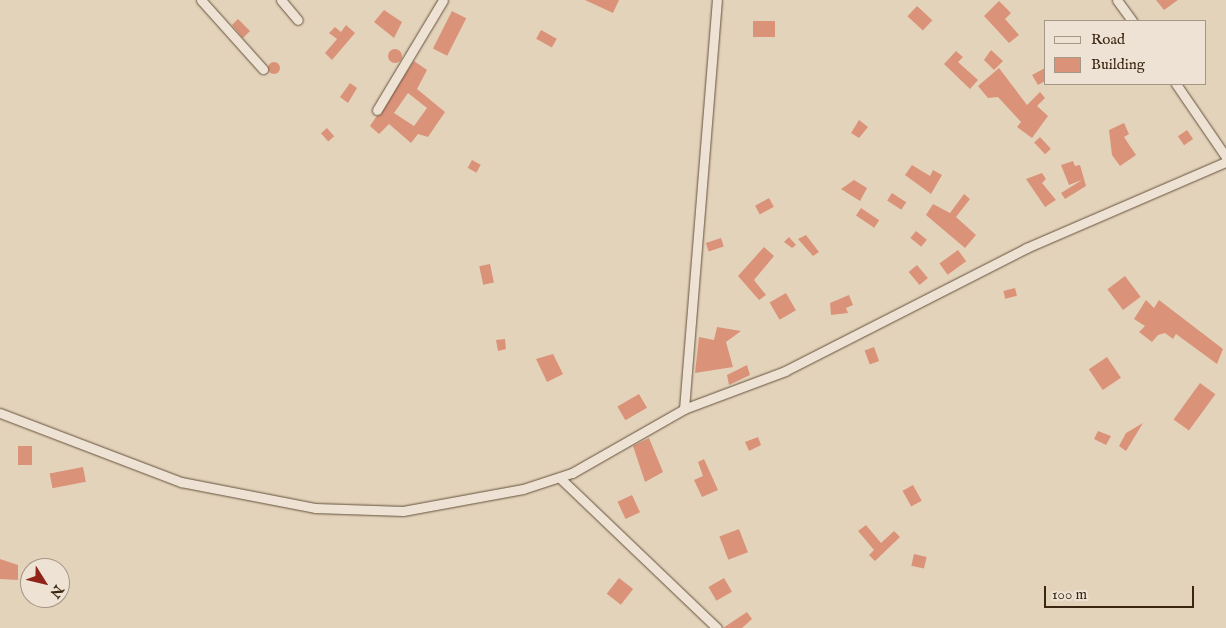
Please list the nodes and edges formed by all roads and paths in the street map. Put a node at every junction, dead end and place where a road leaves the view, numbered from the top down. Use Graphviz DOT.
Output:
graph roads {
  1 [pos="202,0"];
  2 [pos="281,0"];
  3 [pos="443,0"];
  4 [pos="717,0"];
  5 [pos="1117,0"];
  6 [pos="298,20"];
  7 [pos="1131,20"];
  8 [pos="262,69"];
  9 [pos="1177,85"];
  10 [pos="377,110"];
  11 [pos="1226,157"];
  12 [pos="1226,162"];
  13 [pos="684,409"];
  14 [pos="0,412"];
  15 [pos="560,478"];
  16 [pos="717,628"];
  1 -- 8 [label="street"];
  2 -- 6 [label="street"];
  3 -- 10 [label="street"];
  4 -- 13 [label="street"];
  5 -- 7 [label="street"];
  9 -- 11 [label="street"];
  12 -- 13 [label="street"];
  13 -- 15 [label="street"];
  14 -- 15 [label="street"];
  15 -- 16 [label="street"];
}
